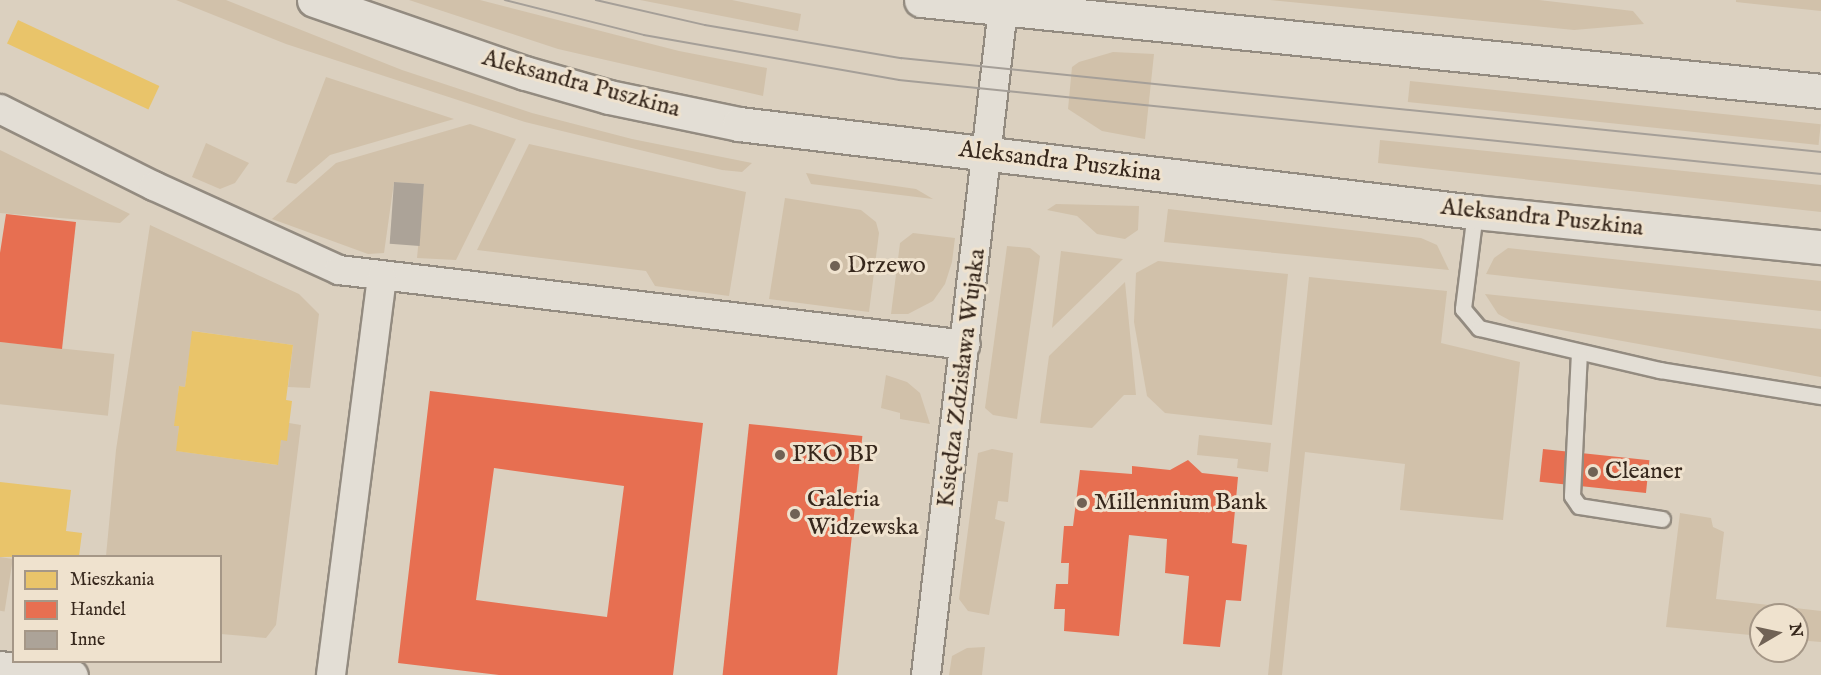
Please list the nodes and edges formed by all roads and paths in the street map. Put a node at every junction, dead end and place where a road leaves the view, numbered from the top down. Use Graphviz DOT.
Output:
graph roads {
  1 [pos="314,0"];
  2 [pos="921,0"];
  3 [pos="1004,4"];
  4 [pos="1821,91"];
  5 [pos="0,109"];
  6 [pos="989,153"];
  7 [pos="1475,212"];
  8 [pos="1821,247"];
  9 [pos="382,277"];
  10 [pos="966,345"];
  11 [pos="1579,352"];
  12 [pos="1821,396"];
  13 [pos="1662,519"];
  14 [pos="0,666"];
  15 [pos="73,675"];
  16 [pos="331,675"];
  17 [pos="926,675"];
  1 -- 6 [label="main road, Aleksandra Puszkina"];
  2 -- 3 [label="main road"];
  3 -- 4 [label="main road"];
  3 -- 6 [label="street, Księdza Zdzisława Wujaka"];
  5 -- 9 [label="street"];
  6 -- 7 [label="main road, Aleksandra Puszkina"];
  6 -- 10 [label="street, Księdza Zdzisława Wujaka"];
  7 -- 8 [label="main road, Aleksandra Puszkina"];
  7 -- 11 [label="lane"];
  9 -- 10 [label="street"];
  9 -- 16 [label="street"];
  10 -- 17 [label="street, Księdza Zdzisława Wujaka"];
  11 -- 12 [label="lane"];
  11 -- 13 [label="lane"];
  14 -- 15 [label="street"];
}
